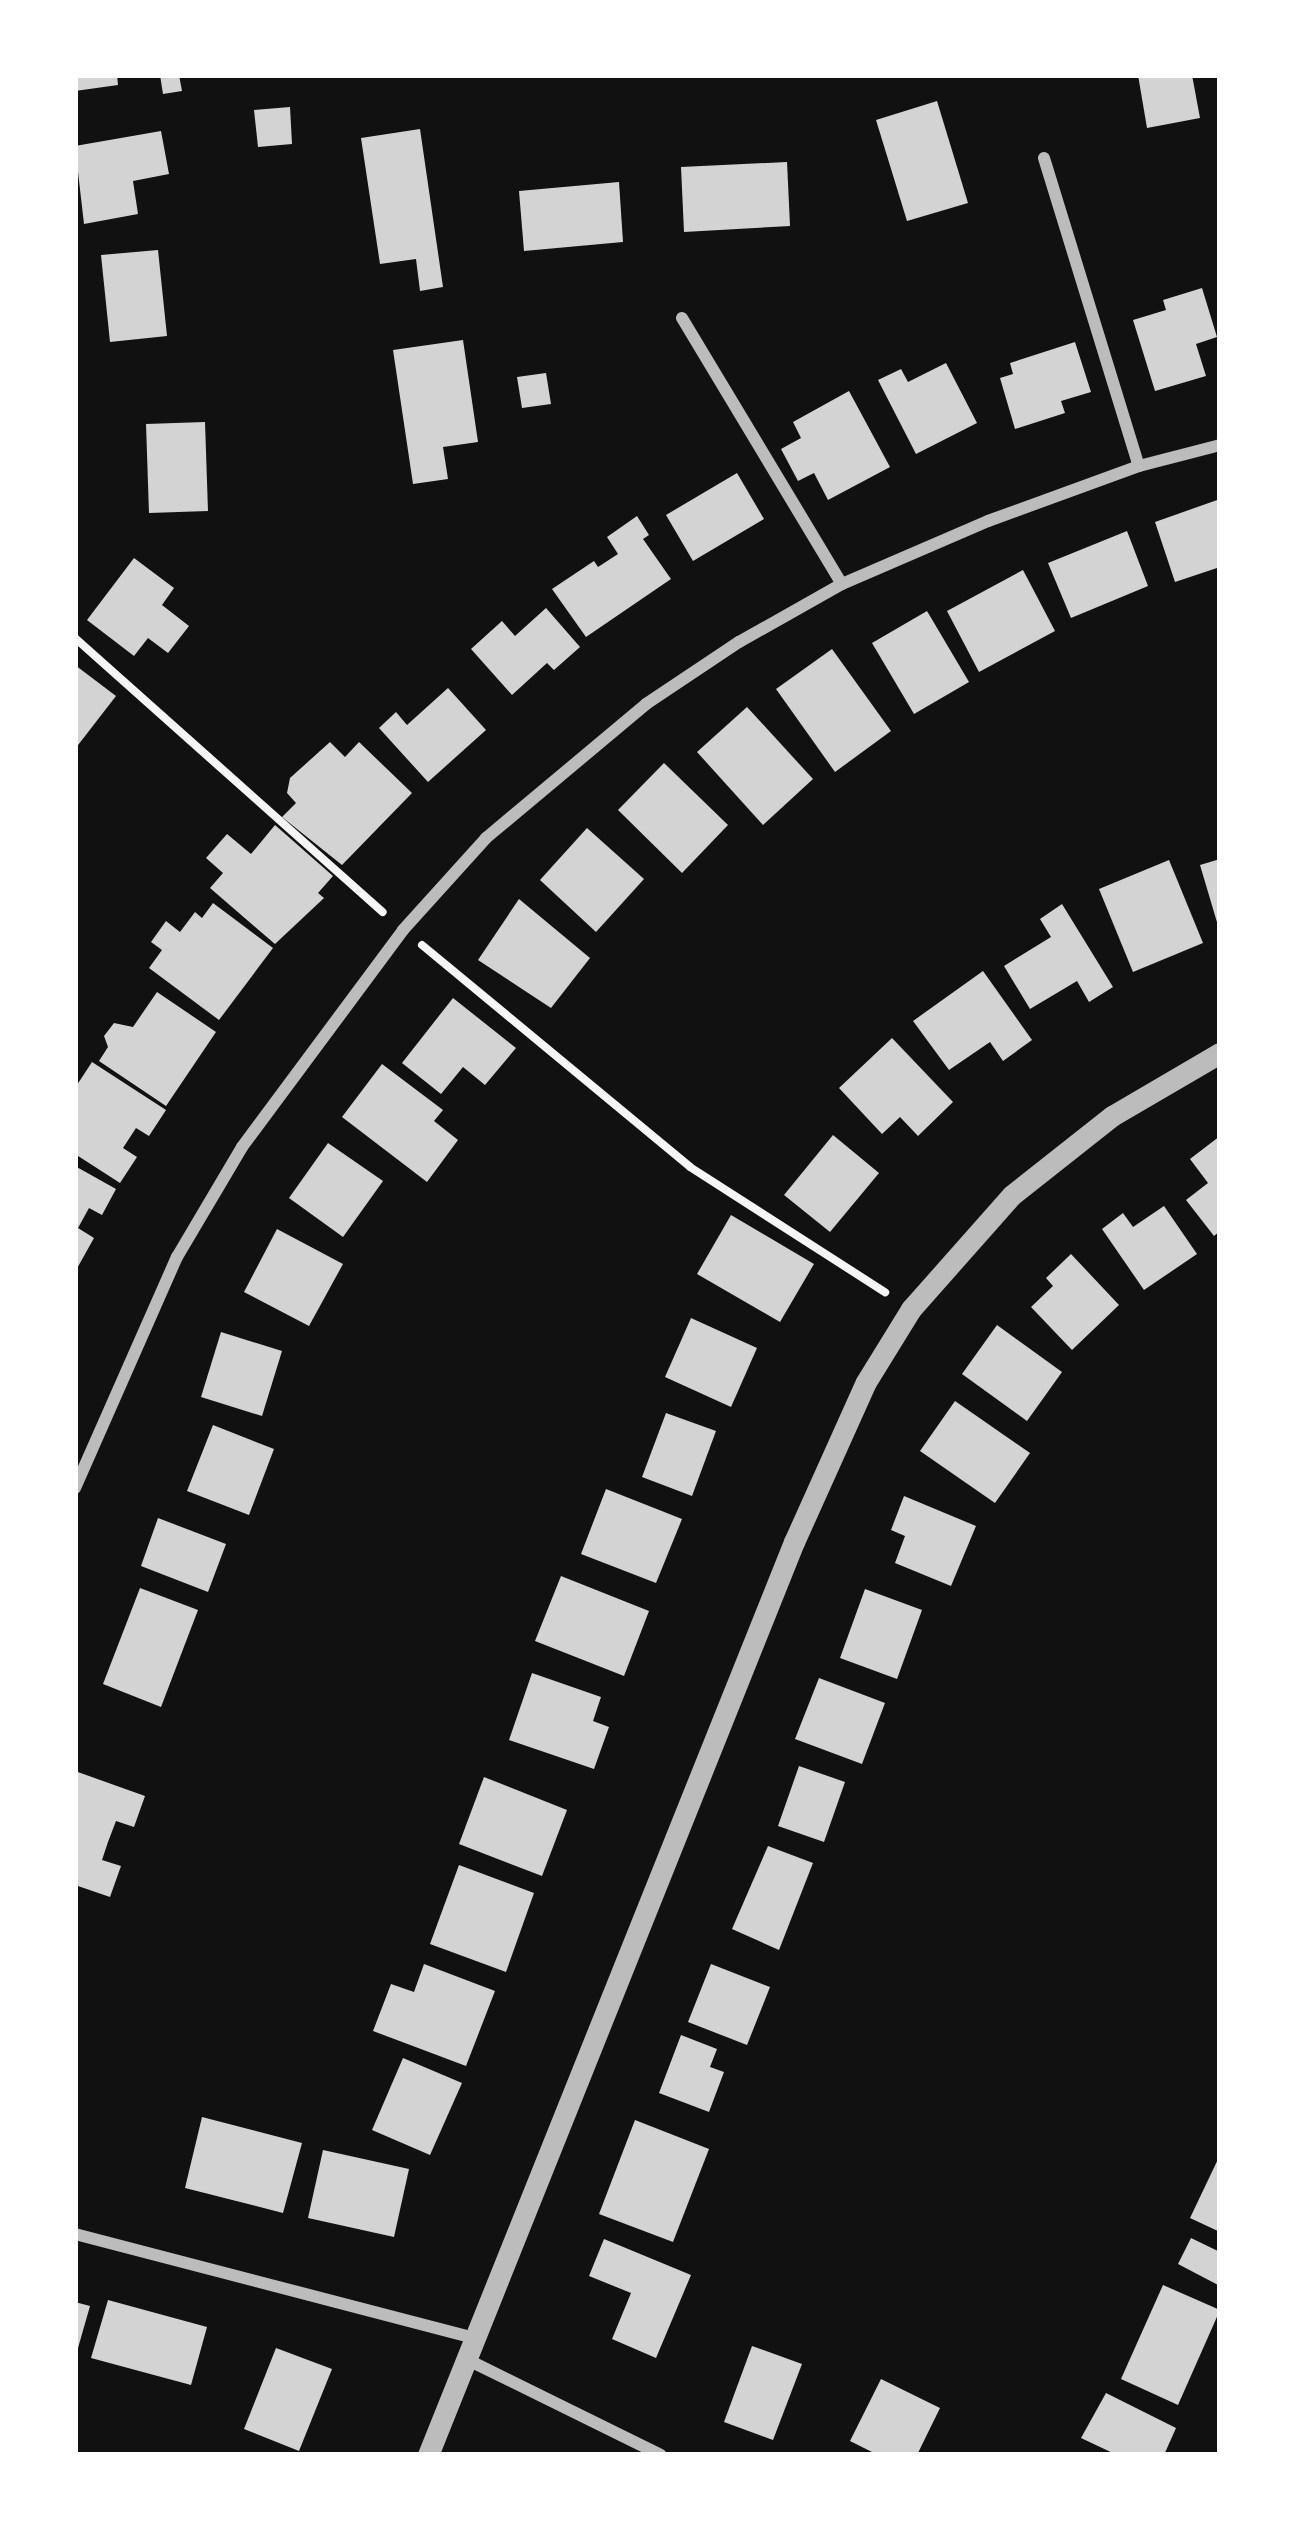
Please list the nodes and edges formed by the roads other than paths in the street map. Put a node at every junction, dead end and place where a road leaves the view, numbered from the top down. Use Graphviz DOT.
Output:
graph roads {
  1 [pos="1044,158"];
  2 [pos="682,318"];
  3 [pos="1220,446"];
  4 [pos="1139,466"];
  5 [pos="842,584"];
  6 [pos="1220,1053"];
  7 [pos="75,1488"];
  8 [pos="75,2234"];
  9 [pos="471,2348"];
  10 [pos="428,2455"];
  11 [pos="661,2455"];
  1 -- 4 [label="street"];
  2 -- 5 [label="street"];
  3 -- 4 [label="street"];
  4 -- 5 [label="street"];
  5 -- 7 [label="street"];
  6 -- 9 [label="street"];
  8 -- 9 [label="street"];
  9 -- 10 [label="street"];
  9 -- 11 [label="street"];
}
